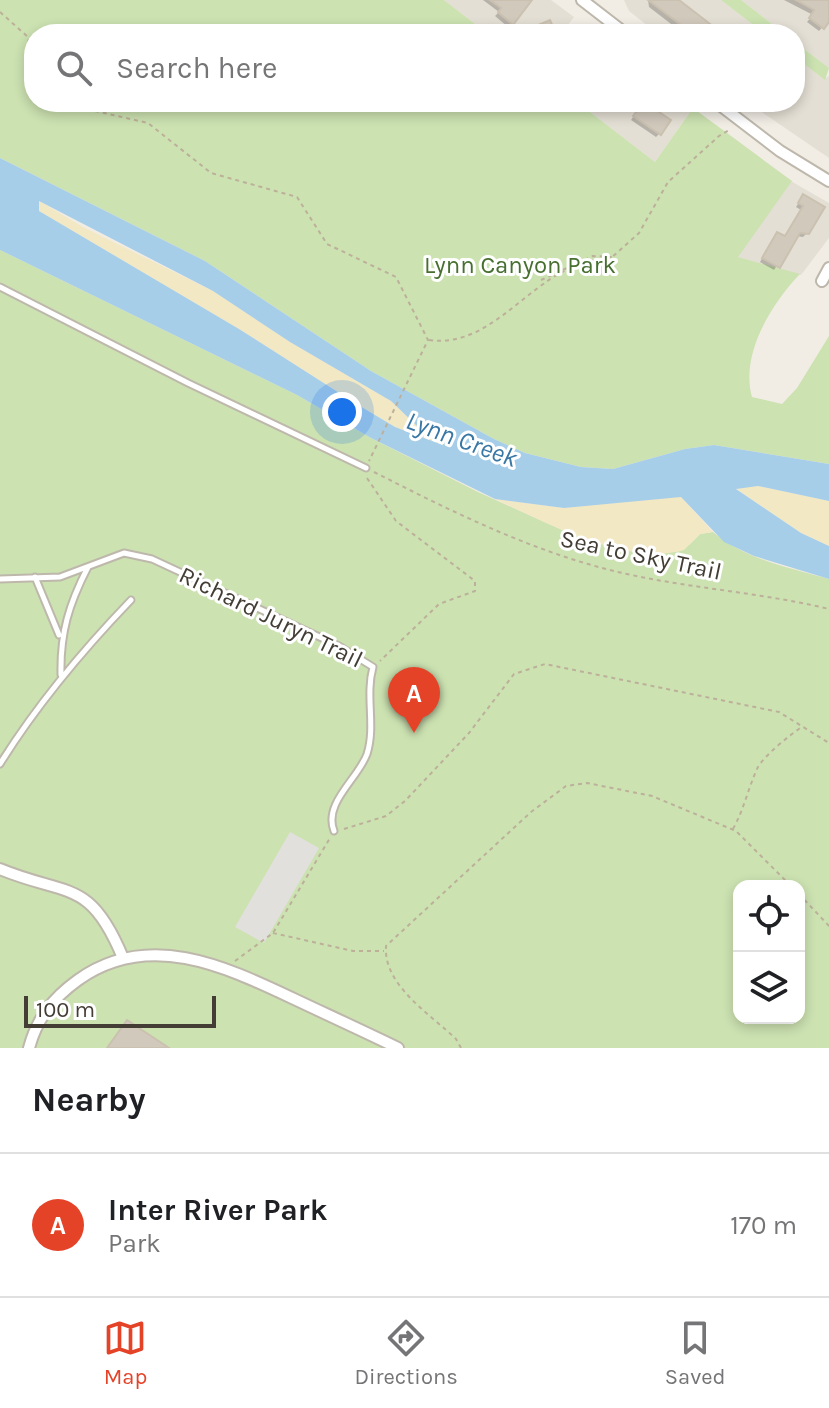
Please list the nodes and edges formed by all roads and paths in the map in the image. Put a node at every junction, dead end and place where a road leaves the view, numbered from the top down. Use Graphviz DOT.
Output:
graph roads {
  1 [pos="582,0"];
  2 [pos="0,12"];
  3 [pos="613,24"];
  4 [pos="24,33"];
  5 [pos="100,112"];
  6 [pos="729,112"];
  7 [pos="723,120"];
  8 [pos="743,123"];
  9 [pos="723,133"];
  10 [pos="829,181"];
  11 [pos="829,268"];
  12 [pos="822,281"];
  13 [pos="0,287"];
  14 [pos="428,340"];
  15 [pos="371,454"];
  16 [pos="366,468"];
  17 [pos="89,566"];
  18 [pos="35,577"];
  19 [pos="0,579"];
  20 [pos="131,600"];
  21 [pos="829,609"];
  22 [pos="60,639"];
  23 [pos="373,667"];
  24 [pos="61,675"];
  25 [pos="804,725"];
  26 [pos="829,743"];
  27 [pos="0,764"];
  28 [pos="732,830"];
  29 [pos="334,831"];
  30 [pos="0,869"];
  31 [pos="785,880"];
  32 [pos="805,900"];
  33 [pos="829,926"];
  34 [pos="273,933"];
  35 [pos="385,951"];
  36 [pos="123,958"];
  37 [pos="227,967"];
  38 [pos="29,1048"];
  39 [pos="398,1048"];
  40 [pos="461,1048"];
  1 -- 3 [label="street"];
  2 -- 4 [label="path"];
  5 -- 14 [label="path"];
  6 -- 8 [label="street"];
  7 -- 9 [label="path"];
  8 -- 9 [label="path"];
  8 -- 10 [label="street"];
  9 -- 14 [label="path"];
  11 -- 12 [label="street"];
  13 -- 16 [label="lane"];
  14 -- 15 [label="path"];
  16 -- 21 [label="path, Sea to Sky Trail"];
  16 -- 23 [label="path"];
  17 -- 18 [label="lane, Richard Juryn Trail"];
  17 -- 22 [label="lane"];
  17 -- 23 [label="lane, Richard Juryn Trail"];
  18 -- 19 [label="lane, Richard Juryn Trail"];
  18 -- 22 [label="lane"];
  20 -- 24 [label="lane"];
  22 -- 24 [label="lane"];
  23 -- 29 [label="lane, Richard Juryn Trail"];
  24 -- 27 [label="lane"];
  25 -- 26 [label="path"];
  25 -- 28 [label="path"];
  25 -- 29 [label="path"];
  28 -- 31 [label="path"];
  28 -- 35 [label="path"];
  29 -- 34 [label="path"];
  30 -- 36 [label="street"];
  32 -- 33 [label="path"];
  34 -- 35 [label="path"];
  34 -- 37 [label="path"];
  35 -- 40 [label="path"];
  36 -- 37 [label="street"];
  36 -- 38 [label="street"];
  37 -- 39 [label="street"];
}
